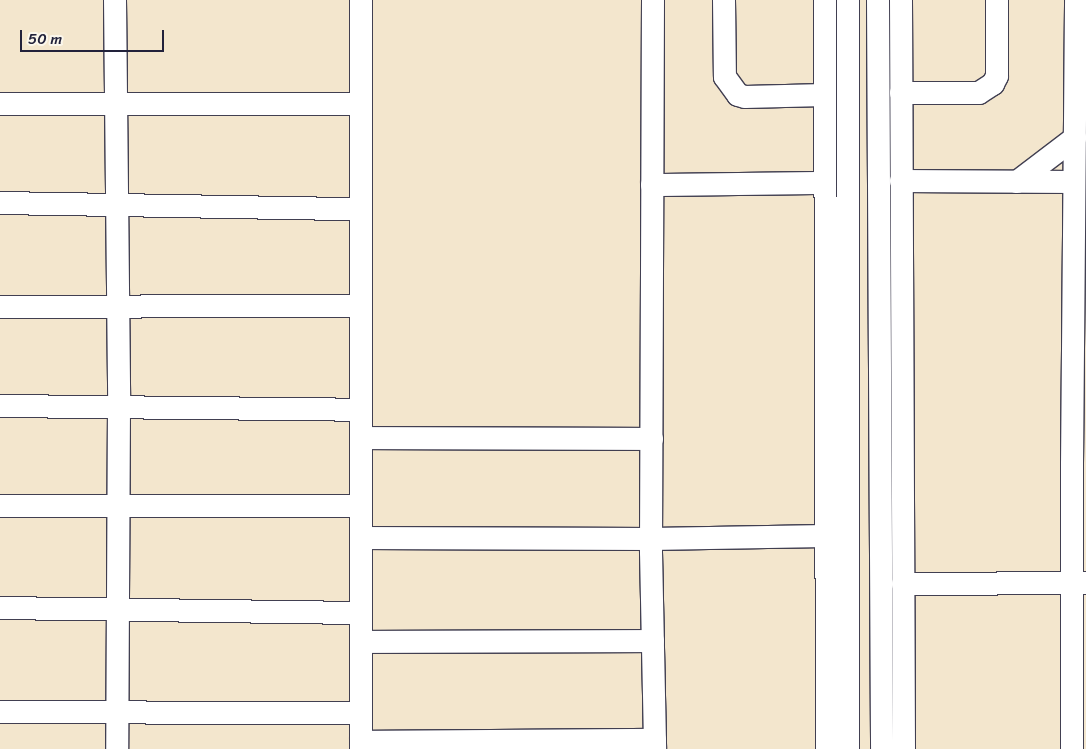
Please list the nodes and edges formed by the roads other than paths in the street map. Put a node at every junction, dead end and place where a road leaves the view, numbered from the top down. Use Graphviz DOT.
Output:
graph roads {
  1 [pos="116,0"];
  2 [pos="361,0"];
  3 [pos="652,0"];
  4 [pos="724,0"];
  5 [pos="825,0"];
  6 [pos="848,0"];
  7 [pos="878,0"];
  8 [pos="901,0"];
  9 [pos="997,0"];
  10 [pos="1076,0"];
  11 [pos="901,93"];
  12 [pos="825,95"];
  13 [pos="0,104"];
  14 [pos="361,104"];
  15 [pos="116,105"];
  16 [pos="1075,138"];
  17 [pos="901,181"];
  18 [pos="825,182"];
  19 [pos="1017,182"];
  20 [pos="1074,182"];
  21 [pos="652,185"];
  22 [pos="0,203"];
  23 [pos="117,204"];
  24 [pos="361,209"];
  25 [pos="361,306"];
  26 [pos="0,307"];
  27 [pos="118,308"];
  28 [pos="1080,315"];
  29 [pos="0,406"];
  30 [pos="118,407"];
  31 [pos="361,410"];
  32 [pos="361,438"];
  33 [pos="652,439"];
  34 [pos="1079,453"];
  35 [pos="0,506"];
  36 [pos="118,506"];
  37 [pos="361,506"];
  38 [pos="826,536"];
  39 [pos="361,538"];
  40 [pos="651,539"];
  41 [pos="1079,583"];
  42 [pos="903,584"];
  43 [pos="0,608"];
  44 [pos="118,609"];
  45 [pos="361,613"];
  46 [pos="652,641"];
  47 [pos="361,642"];
  48 [pos="1079,685"];
  49 [pos="0,712"];
  50 [pos="118,713"];
  51 [pos="361,713"];
  52 [pos="655,745"];
  53 [pos="361,746"];
  54 [pos="118,749"];
  55 [pos="827,749"];
  56 [pos="848,749"];
  57 [pos="882,749"];
  58 [pos="904,749"];
  59 [pos="1072,749"];
  1 -- 15 [label="street"];
  2 -- 14 [label="street"];
  3 -- 21 [label="street"];
  4 -- 12 [label="street"];
  5 -- 12 [label="street"];
  6 -- 56 [label="street"];
  7 -- 57 [label="street"];
  8 -- 11 [label="street"];
  9 -- 11 [label="street"];
  10 -- 16 [label="street"];
  11 -- 17 [label="street"];
  12 -- 18 [label="street"];
  13 -- 15 [label="street"];
  14 -- 15 [label="street"];
  14 -- 24 [label="street"];
  15 -- 23 [label="street"];
  16 -- 19 [label="street"];
  16 -- 20 [label="street"];
  17 -- 19 [label="street"];
  17 -- 42 [label="street"];
  18 -- 21 [label="street"];
  18 -- 38 [label="street"];
  19 -- 20 [label="street"];
  20 -- 28 [label="street"];
  21 -- 33 [label="street"];
  22 -- 23 [label="street"];
  23 -- 24 [label="street"];
  23 -- 27 [label="street"];
  24 -- 25 [label="street"];
  25 -- 27 [label="street"];
  25 -- 31 [label="street"];
  26 -- 27 [label="street"];
  27 -- 30 [label="street"];
  28 -- 34 [label="street"];
  29 -- 30 [label="street"];
  30 -- 31 [label="street"];
  30 -- 36 [label="street"];
  31 -- 32 [label="street"];
  32 -- 33 [label="street"];
  32 -- 37 [label="street"];
  33 -- 40 [label="street"];
  34 -- 41 [label="street"];
  35 -- 36 [label="street"];
  36 -- 37 [label="street"];
  36 -- 44 [label="street"];
  37 -- 39 [label="street"];
  38 -- 40 [label="street"];
  38 -- 55 [label="street"];
  39 -- 40 [label="street"];
  39 -- 45 [label="street"];
  40 -- 46 [label="street"];
  41 -- 42 [label="street"];
  41 -- 48 [label="street"];
  42 -- 58 [label="street"];
  43 -- 44 [label="street"];
  44 -- 45 [label="street"];
  44 -- 50 [label="street"];
  45 -- 47 [label="street"];
  46 -- 47 [label="street"];
  46 -- 52 [label="street"];
  47 -- 51 [label="street"];
  48 -- 59 [label="street"];
  49 -- 50 [label="street"];
  50 -- 51 [label="street"];
  50 -- 54 [label="street"];
  51 -- 53 [label="street"];
  52 -- 53 [label="street"];
}
